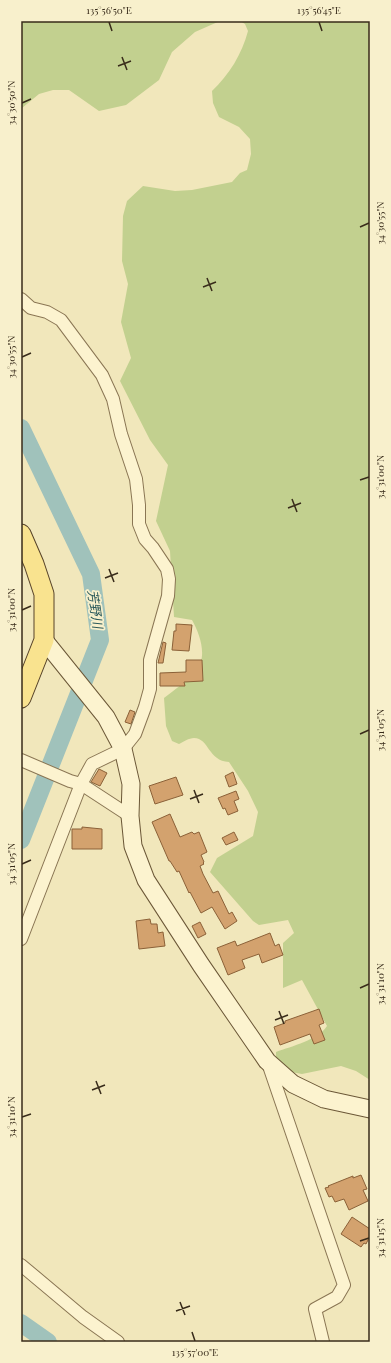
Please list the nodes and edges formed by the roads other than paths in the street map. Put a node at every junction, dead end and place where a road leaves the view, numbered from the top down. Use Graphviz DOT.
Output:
graph roads {
  1 [pos="21,299"];
  2 [pos="21,534"];
  3 [pos="46,643"];
  4 [pos="21,698"];
  5 [pos="123,749"];
  6 [pos="21,760"];
  7 [pos="76,782"];
  8 [pos="130,816"];
  9 [pos="21,940"];
  10 [pos="267,1061"];
  11 [pos="370,1109"];
  12 [pos="21,1265"];
  13 [pos="118,1342"];
  14 [pos="323,1342"];
  1 -- 5 [label="street"];
  2 -- 3 [label="main road"];
  3 -- 4 [label="main road"];
  3 -- 5 [label="street"];
  5 -- 7 [label="street"];
  5 -- 8 [label="street"];
  6 -- 7 [label="street"];
  7 -- 8 [label="street"];
  7 -- 9 [label="street"];
  8 -- 10 [label="street"];
  10 -- 11 [label="street"];
  10 -- 14 [label="street"];
  12 -- 13 [label="street"];
}
